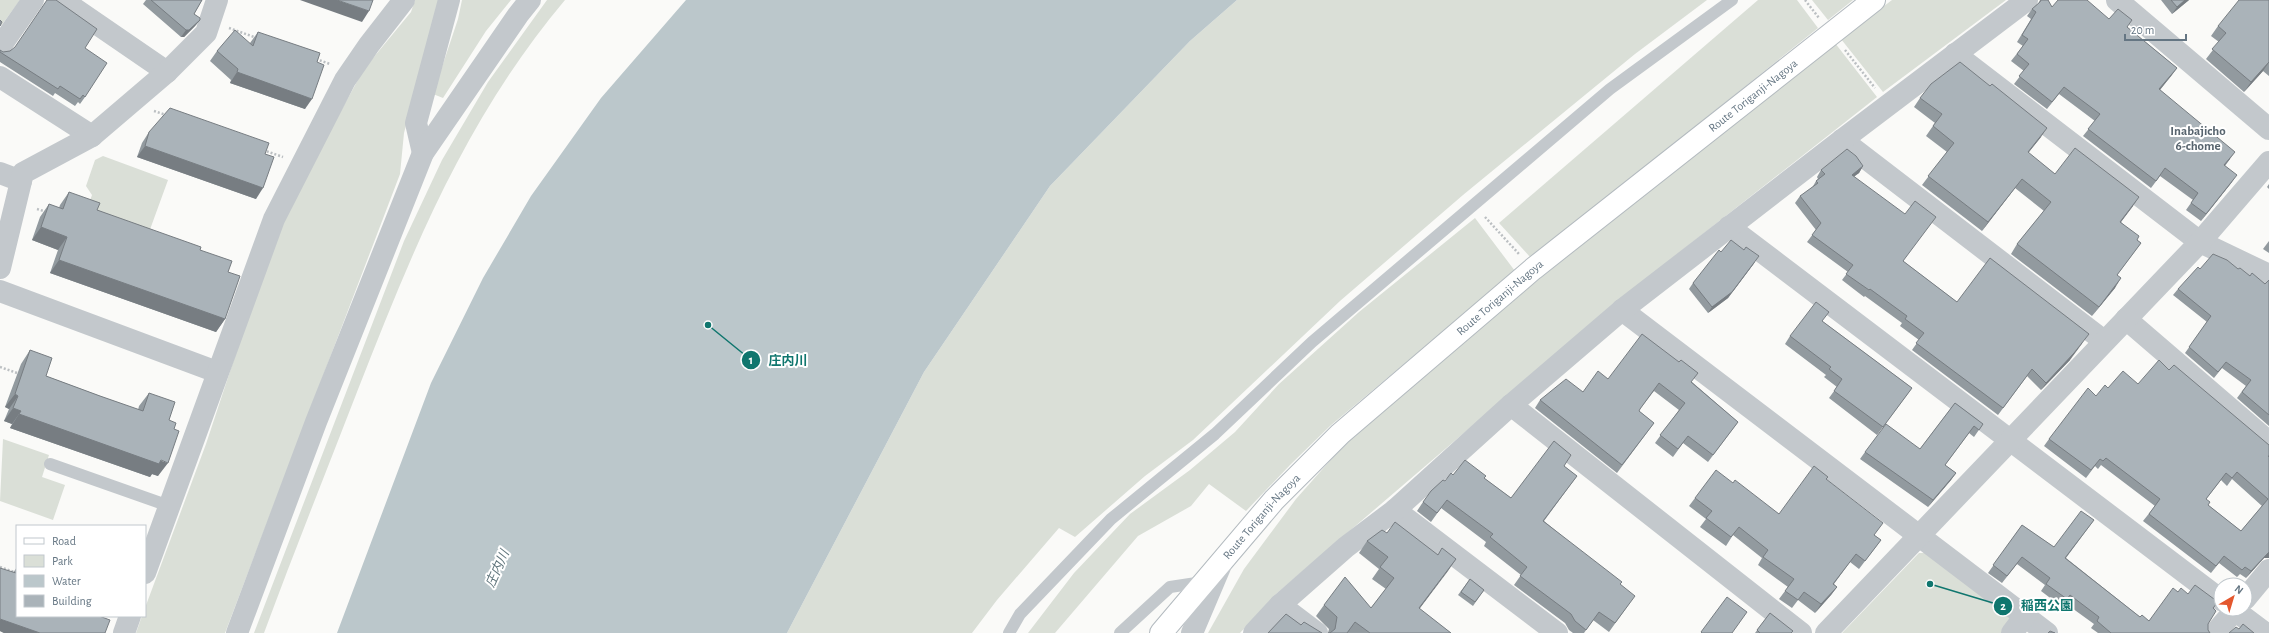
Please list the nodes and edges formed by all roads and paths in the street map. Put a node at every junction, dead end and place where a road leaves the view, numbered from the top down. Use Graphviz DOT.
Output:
graph roads {
  1 [pos="33,0"];
  2 [pos="62,0"];
  3 [pos="217,0"];
  4 [pos="404,0"];
  5 [pos="449,0"];
  6 [pos="530,0"];
  7 [pos="1732,0"];
  8 [pos="1805,0"];
  9 [pos="1874,0"];
  10 [pos="2027,0"];
  11 [pos="2117,0"];
  12 [pos="223,26"];
  13 [pos="1831,33"];
  14 [pos="259,39"];
  15 [pos="0,48"];
  16 [pos="1955,54"];
  17 [pos="309,57"];
  18 [pos="331,65"];
  19 [pos="167,72"];
  20 [pos="0,77"];
  21 [pos="1888,104"];
  22 [pos="147,108"];
  23 [pos="169,116"];
  24 [pos="2269,129"];
  25 [pos="92,136"];
  26 [pos="1842,140"];
  27 [pos="262,150"];
  28 [pos="423,153"];
  29 [pos="291,160"];
  30 [pos="2269,162"];
  31 [pos="0,173"];
  32 [pos="21,181"];
  33 [pos="32,207"];
  34 [pos="54,215"];
  35 [pos="1492,226"];
  36 [pos="1729,227"];
  37 [pos="2200,242"];
  38 [pos="0,268"];
  39 [pos="1533,269"];
  40 [pos="2269,275"];
  41 [pos="0,291"];
  42 [pos="1622,310"];
  43 [pos="2126,319"];
  44 [pos="2104,341"];
  45 [pos="0,367"];
  46 [pos="217,372"];
  47 [pos="22,375"];
  48 [pos="1511,405"];
  49 [pos="2011,441"];
  50 [pos="2269,442"];
  51 [pos="50,464"];
  52 [pos="169,506"];
  53 [pos="1395,510"];
  54 [pos="1919,536"];
  55 [pos="0,567"];
  56 [pos="146,570"];
  57 [pos="2269,570"];
  58 [pos="16,573"];
  59 [pos="1213,573"];
  60 [pos="2253,586"];
  61 [pos="2213,590"];
  62 [pos="1280,605"];
  63 [pos="130,617"];
  64 [pos="2226,617"];
  65 [pos="2247,617"];
  66 [pos="2019,625"];
  67 [pos="124,633"];
  68 [pos="237,633"];
  69 [pos="1009,633"];
  70 [pos="1120,633"];
  71 [pos="1161,633"];
  72 [pos="1192,633"];
  73 [pos="1254,633"];
  74 [pos="1317,633"];
  75 [pos="1557,633"];
  76 [pos="1801,633"];
  77 [pos="1826,633"];
  78 [pos="2047,633"];
  79 [pos="2215,633"];
  80 [pos="2265,633"];
  1 -- 15 [label="street"];
  2 -- 19 [label="street"];
  3 -- 19 [label="street"];
  4 -- 46 [label="street"];
  5 -- 28 [label="street"];
  6 -- 28 [label="street"];
  7 -- 69 [label="lane"];
  8 -- 13 [label="path"];
  9 -- 13 [label="main road, Route Toriganji-Nagoya"];
  10 -- 16 [label="street"];
  11 -- 24 [label="street"];
  12 -- 14 [label="path"];
  13 -- 21 [label="path"];
  13 -- 39 [label="main road, Route Toriganji-Nagoya"];
  16 -- 21 [label="street"];
  16 -- 37 [label="street"];
  17 -- 18 [label="path"];
  19 -- 25 [label="street"];
  20 -- 25 [label="street"];
  21 -- 26 [label="street"];
  22 -- 23 [label="path"];
  25 -- 32 [label="street"];
  26 -- 36 [label="street"];
  26 -- 44 [label="street"];
  27 -- 29 [label="path"];
  28 -- 68 [label="street"];
  30 -- 37 [label="street"];
  31 -- 32 [label="street"];
  32 -- 38 [label="street"];
  33 -- 34 [label="path"];
  35 -- 39 [label="path"];
  36 -- 42 [label="street"];
  36 -- 49 [label="street"];
  37 -- 40 [label="street"];
  37 -- 43 [label="street"];
  39 -- 59 [label="main road, Route Toriganji-Nagoya"];
  41 -- 46 [label="street"];
  42 -- 48 [label="street"];
  42 -- 54 [label="street"];
  43 -- 44 [label="street"];
  43 -- 50 [label="street"];
  44 -- 49 [label="street"];
  45 -- 47 [label="path"];
  46 -- 52 [label="street"];
  48 -- 53 [label="street"];
  48 -- 76 [label="street"];
  49 -- 54 [label="street"];
  49 -- 61 [label="street"];
  51 -- 52 [label="lane"];
  52 -- 56 [label="street"];
  53 -- 62 [label="street"];
  53 -- 75 [label="street"];
  54 -- 66 [label="street"];
  54 -- 77 [label="street"];
  55 -- 58 [label="path"];
  57 -- 60 [label="street"];
  59 -- 70 [label="lane"];
  59 -- 71 [label="main road, Route Toriganji-Nagoya"];
  59 -- 72 [label="street"];
  62 -- 73 [label="street"];
  62 -- 74 [label="street"];
  63 -- 67 [label="street"];
  64 -- 79 [label="street"];
  65 -- 80 [label="street"];
  66 -- 78 [label="street"];
}
